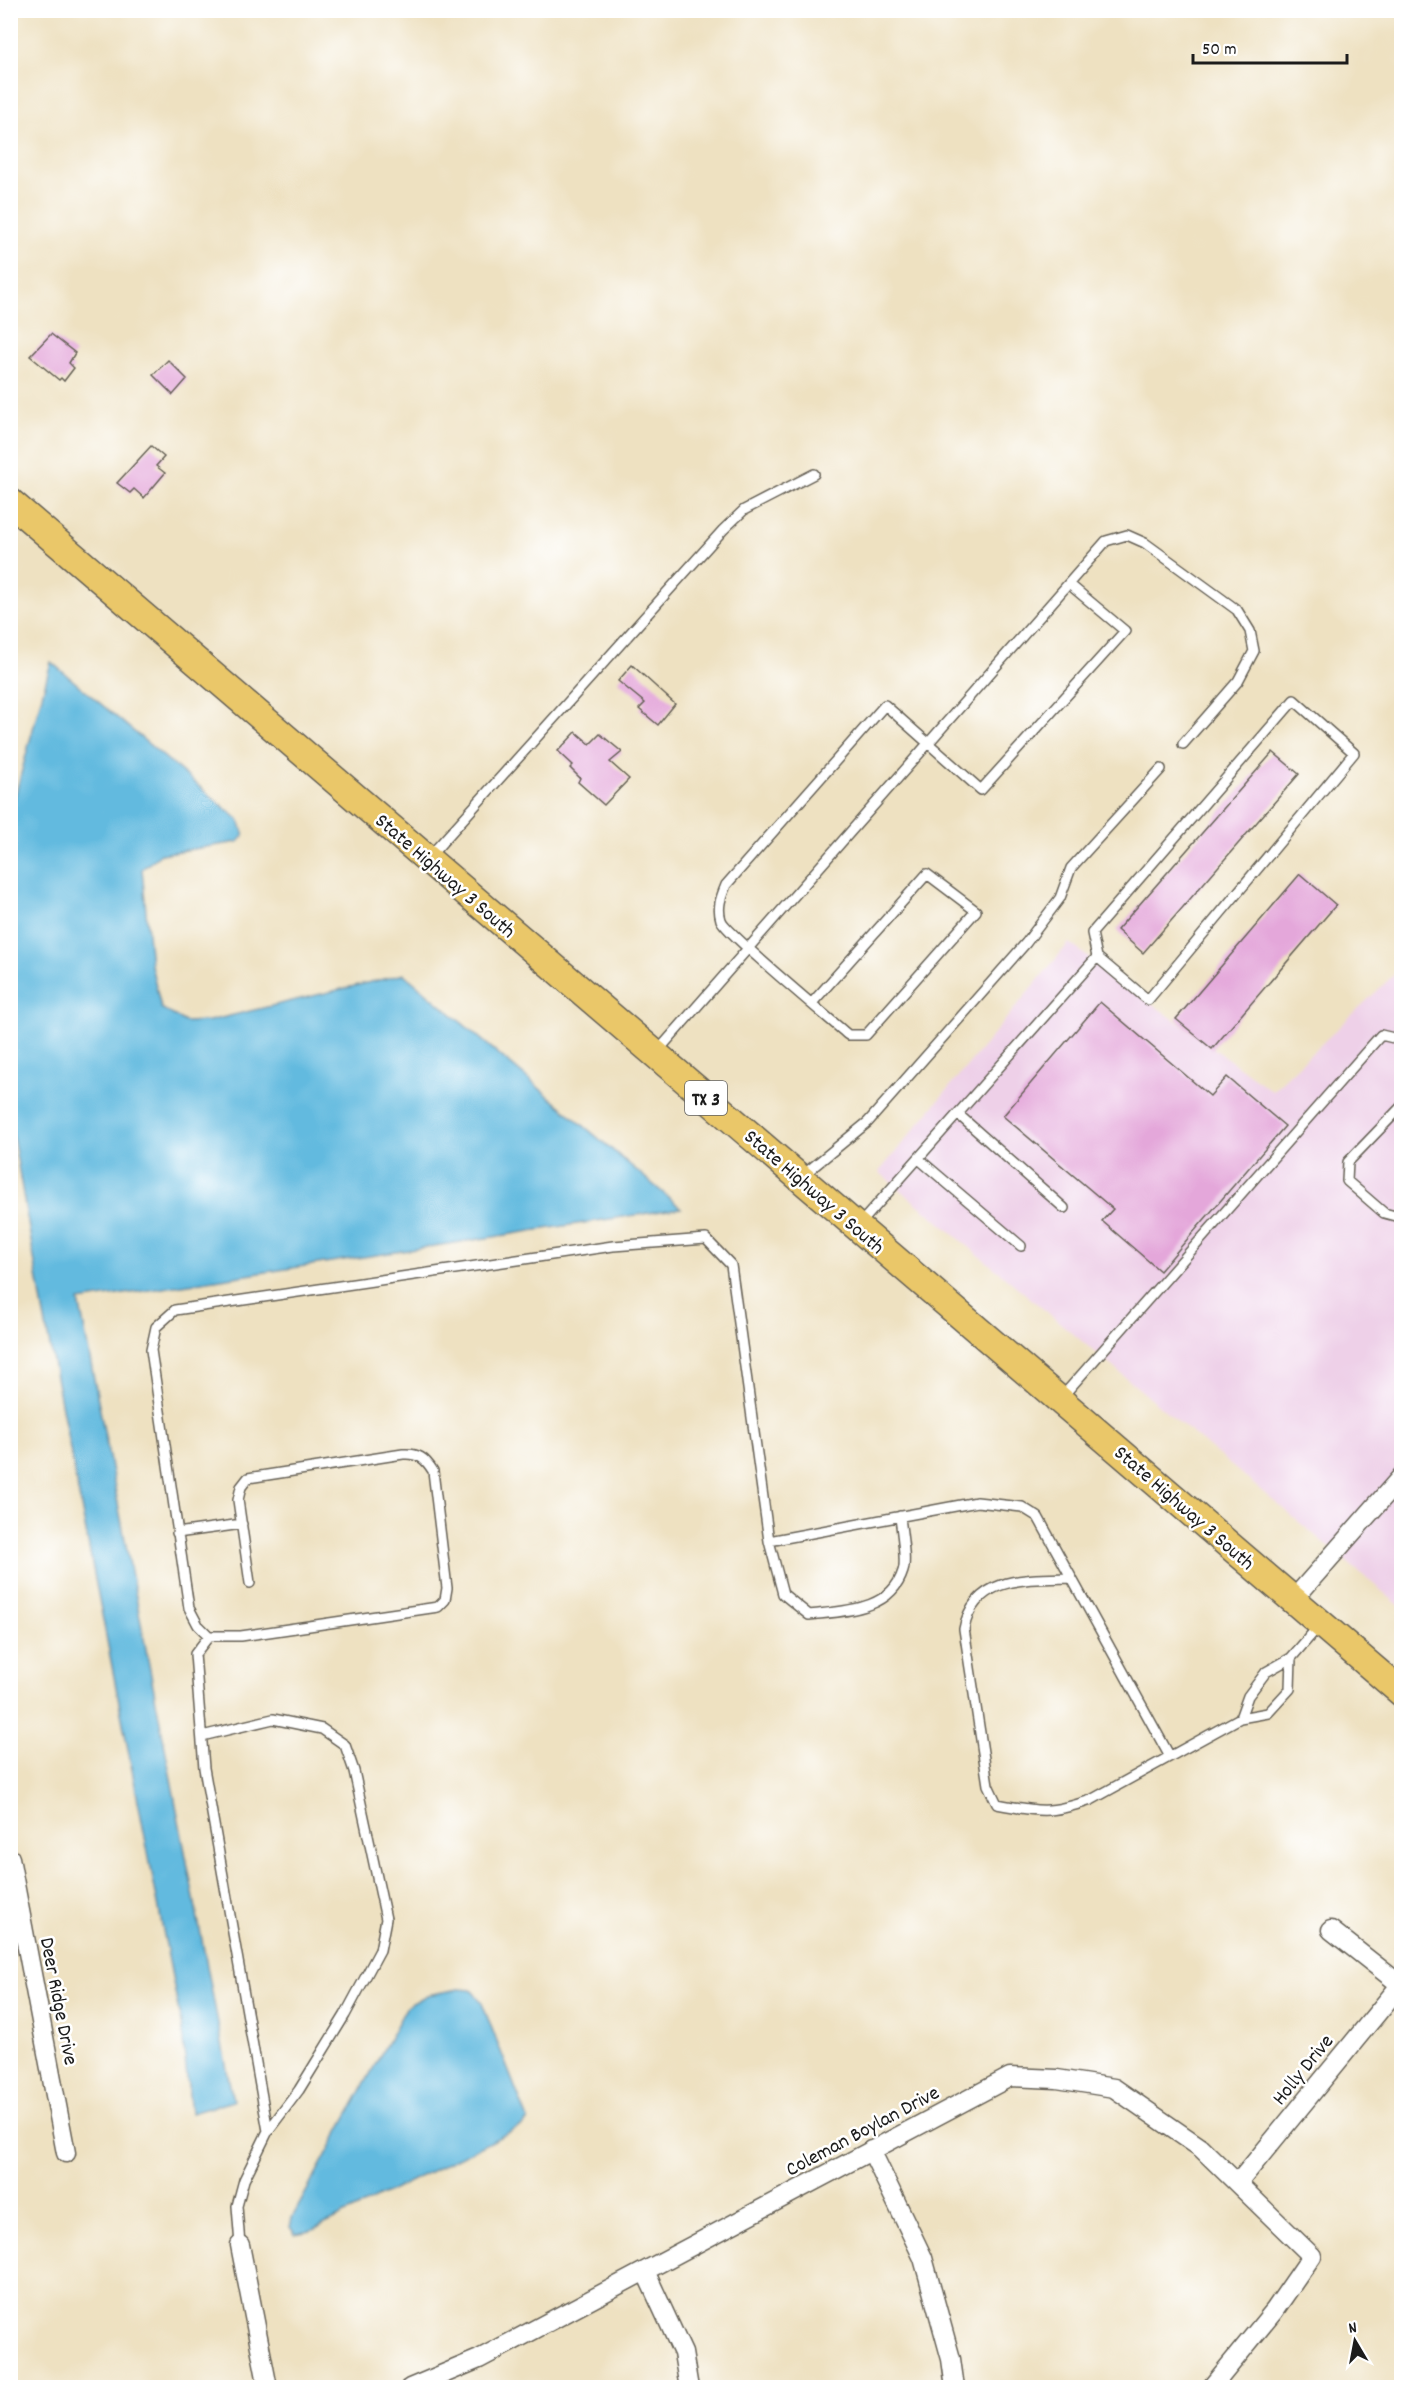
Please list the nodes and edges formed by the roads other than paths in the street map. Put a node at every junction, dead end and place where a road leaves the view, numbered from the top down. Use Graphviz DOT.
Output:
graph roads {
  1 [pos="814,474"];
  2 [pos="10,502"];
  3 [pos="1069,584"];
  4 [pos="927,743"];
  5 [pos="1183,744"];
  6 [pos="1161,769"];
  7 [pos="428,859"];
  8 [pos="749,948"];
  9 [pos="1097,957"];
  10 [pos="812,1003"];
  11 [pos="1401,1040"];
  12 [pos="655,1054"];
  13 [pos="1401,1106"];
  14 [pos="959,1115"];
  15 [pos="920,1160"];
  16 [pos="800,1178"];
  17 [pos="1064,1208"];
  18 [pos="1401,1214"];
  19 [pos="858,1227"];
  20 [pos="1021,1246"];
  21 [pos="1060,1400"];
  22 [pos="1401,1476"];
  23 [pos="900,1516"];
  24 [pos="242,1524"];
  25 [pos="177,1533"];
  26 [pos="769,1541"];
  27 [pos="1071,1578"];
  28 [pos="250,1583"];
  29 [pos="1293,1600"];
  30 [pos="1321,1624"];
  31 [pos="209,1636"];
  32 [pos="1291,1658"];
  33 [pos="1401,1693"];
  34 [pos="1240,1718"];
  35 [pos="202,1736"];
  36 [pos="1169,1755"];
  37 [pos="10,1858"];
  38 [pos="1331,1930"];
  39 [pos="1401,1985"];
  40 [pos="268,2131"];
  41 [pos="871,2150"];
  42 [pos="66,2153"];
  43 [pos="1238,2183"];
  44 [pos="240,2245"];
  45 [pos="645,2271"];
  46 [pos="421,2385"];
  47 [pos="268,2388"];
  48 [pos="689,2388"];
  49 [pos="956,2388"];
  50 [pos="1211,2388"];
  1 -- 7 [label="lane"];
  2 -- 7 [label="main road, State Highway 3 South / TX 3"];
  3 -- 4 [label="lane"];
  3 -- 4 [label="lane"];
  3 -- 5 [label="lane"];
  4 -- 8 [label="lane"];
  4 -- 8 [label="lane"];
  6 -- 16 [label="lane"];
  7 -- 12 [label="main road, State Highway 3 South / TX 3"];
  8 -- 10 [label="lane"];
  8 -- 12 [label="lane"];
  9 -- 9 [label="lane"];
  9 -- 14 [label="lane"];
  10 -- 10 [label="lane"];
  11 -- 21 [label="lane"];
  12 -- 16 [label="main road, State Highway 3 South / TX 3"];
  13 -- 18 [label="lane"];
  14 -- 15 [label="lane"];
  14 -- 17 [label="lane"];
  15 -- 19 [label="lane"];
  15 -- 20 [label="lane"];
  16 -- 19 [label="main road, State Highway 3 South / TX 3"];
  19 -- 21 [label="main road, State Highway 3 South / TX 3"];
  21 -- 29 [label="main road, State Highway 3 South / TX 3"];
  22 -- 29 [label="street"];
  23 -- 26 [label="lane"];
  23 -- 26 [label="lane"];
  23 -- 27 [label="lane"];
  24 -- 25 [label="lane"];
  24 -- 28 [label="lane"];
  24 -- 31 [label="lane"];
  25 -- 26 [label="lane"];
  25 -- 31 [label="lane"];
  27 -- 36 [label="lane"];
  27 -- 36 [label="lane"];
  29 -- 30 [label="main road, State Highway 3 South / TX 3"];
  30 -- 32 [label="lane"];
  30 -- 33 [label="main road, State Highway 3 South / TX 3"];
  31 -- 35 [label="lane"];
  32 -- 34 [label="lane"];
  32 -- 34 [label="lane"];
  34 -- 36 [label="lane"];
  35 -- 40 [label="lane"];
  35 -- 40 [label="lane"];
  37 -- 42 [label="street, Deer Ridge Drive"];
  38 -- 39 [label="street"];
  39 -- 43 [label="street, Holly Drive"];
  40 -- 44 [label="lane"];
  41 -- 43 [label="street, Coleman Boylan Drive"];
  41 -- 45 [label="street, Coleman Boylan Drive"];
  41 -- 49 [label="street"];
  43 -- 50 [label="street, Coleman Boylan Drive"];
  44 -- 47 [label="street"];
  45 -- 46 [label="street, Coleman Boylan Drive"];
  45 -- 48 [label="street"];
}
